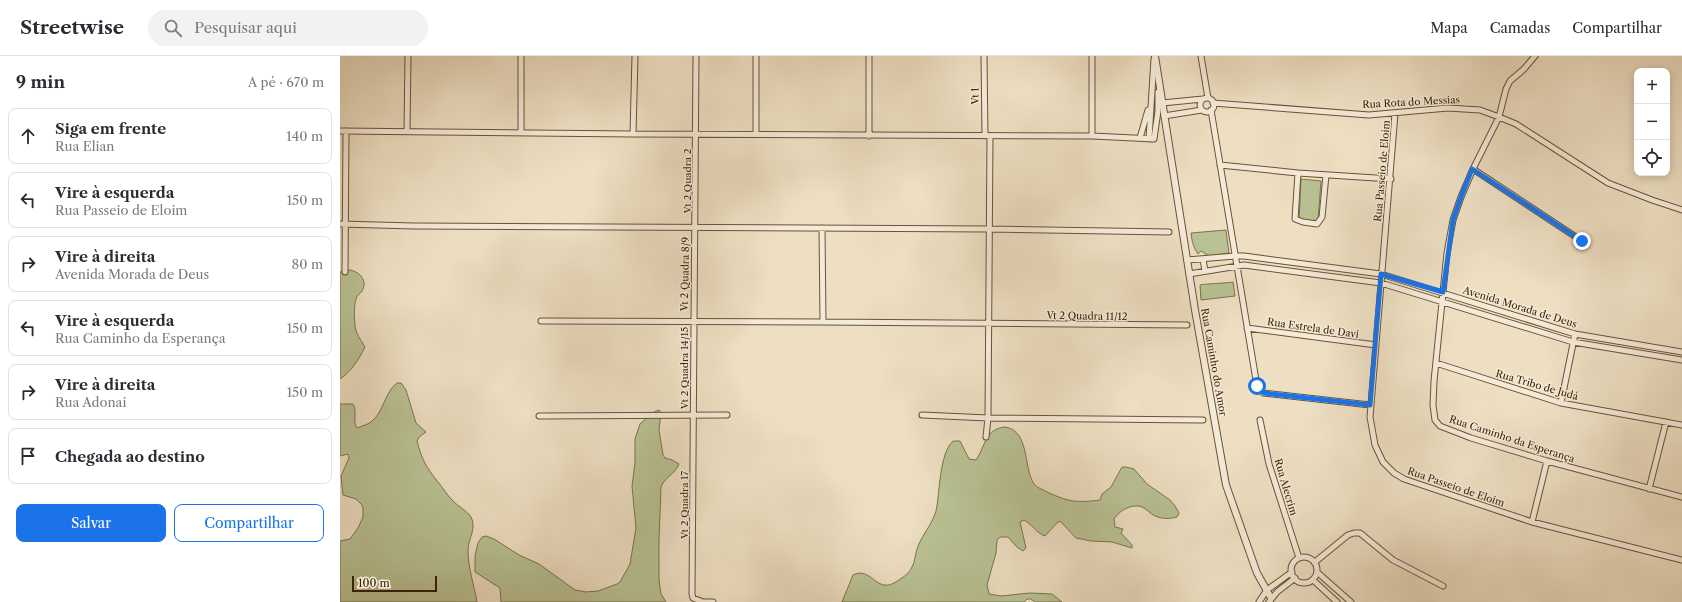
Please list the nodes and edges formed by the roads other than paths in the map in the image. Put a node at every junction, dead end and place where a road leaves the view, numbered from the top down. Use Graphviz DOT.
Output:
graph roads {
  1 [pos="408,56"];
  2 [pos="522,56"];
  3 [pos="635,56"];
  4 [pos="696,56"];
  5 [pos="756,56"];
  6 [pos="869,56"];
  7 [pos="984,56"];
  8 [pos="1092,56"];
  9 [pos="1154,56"];
  10 [pos="1201,56"];
  11 [pos="1535,56"];
  12 [pos="1158,77"];
  13 [pos="1151,91"];
  14 [pos="1205,99"];
  15 [pos="1162,103"];
  16 [pos="1213,103"];
  17 [pos="1202,110"];
  18 [pos="1211,110"];
  19 [pos="1395,114"];
  20 [pos="1164,116"];
  21 [pos="1499,116"];
  22 [pos="340,131"];
  23 [pos="346,131"];
  24 [pos="407,131"];
  25 [pos="521,133"];
  26 [pos="633,134"];
  27 [pos="696,134"];
  28 [pos="756,134"];
  29 [pos="869,136"];
  30 [pos="987,136"];
  31 [pos="1092,136"];
  32 [pos="1140,138"];
  33 [pos="1151,139"];
  34 [pos="1220,165"];
  35 [pos="1472,169"];
  36 [pos="1298,173"];
  37 [pos="1326,175"];
  38 [pos="1391,178"];
  39 [pos="1682,210"];
  40 [pos="342,224"];
  41 [pos="696,227"];
  42 [pos="822,228"];
  43 [pos="989,229"];
  44 [pos="1170,232"];
  45 [pos="1582,241"];
  46 [pos="1235,256"];
  47 [pos="1203,259"];
  48 [pos="1187,260"];
  49 [pos="1237,266"];
  50 [pos="1205,271"];
  51 [pos="345,272"];
  52 [pos="1189,274"];
  53 [pos="1381,274"];
  54 [pos="1381,284"];
  55 [pos="1443,292"];
  56 [pos="1442,302"];
  57 [pos="541,321"];
  58 [pos="693,321"];
  59 [pos="823,322"];
  60 [pos="987,324"];
  61 [pos="1187,326"];
  62 [pos="1247,328"];
  63 [pos="1575,334"];
  64 [pos="1573,342"];
  65 [pos="1376,345"];
  66 [pos="1682,352"];
  67 [pos="1682,360"];
  68 [pos="1436,363"];
  69 [pos="1561,403"];
  70 [pos="1370,405"];
  71 [pos="693,415"];
  72 [pos="727,415"];
  73 [pos="922,415"];
  74 [pos="539,416"];
  75 [pos="988,418"];
  76 [pos="1203,420"];
  77 [pos="1260,420"];
  78 [pos="1666,422"];
  79 [pos="1682,425"];
  80 [pos="986,437"];
  81 [pos="1547,461"];
  82 [pos="1649,489"];
  83 [pos="1682,497"];
  84 [pos="1532,522"];
  85 [pos="1299,558"];
  86 [pos="1682,560"];
  87 [pos="1315,562"];
  88 [pos="1292,572"];
  89 [pos="1317,572"];
  90 [pos="1295,578"];
  91 [pos="1312,580"];
  92 [pos="1443,586"];
  93 [pos="1267,590"];
  94 [pos="1271,601"];
  95 [pos="713,602"];
  96 [pos="1260,602"];
  97 [pos="1337,602"];
  98 [pos="1351,602"];
  1 -- 24 [label="street"];
  2 -- 25 [label="street"];
  3 -- 26 [label="street"];
  4 -- 27 [label="street, Vt 2 Quadra 2"];
  5 -- 28 [label="street"];
  6 -- 29 [label="street"];
  7 -- 30 [label="street, Vt 1"];
  8 -- 31 [label="street"];
  9 -- 12 [label="street, Rua Caminho do Amor"];
  9 -- 13 [label="street"];
  10 -- 14 [label="street"];
  11 -- 21 [label="street, Rua Caminho da Esperança"];
  12 -- 15 [label="street, Rua Caminho do Amor"];
  12 -- 33 [label="street"];
  13 -- 32 [label="street"];
  13 -- 33 [label="street"];
  14 -- 15 [label="street"];
  14 -- 16 [label="street"];
  14 -- 17 [label="street"];
  15 -- 20 [label="street, Rua Caminho do Amor"];
  16 -- 18 [label="street"];
  16 -- 19 [label="street, Rua Rota do Messias"];
  17 -- 18 [label="street"];
  17 -- 20 [label="street"];
  18 -- 34 [label="street"];
  19 -- 21 [label="street, Rua Rota do Messias"];
  19 -- 38 [label="street, Rua Passeio de Eloim"];
  20 -- 48 [label="street, Rua Caminho do Amor"];
  21 -- 35 [label="street, Rua Caminho da Esperança"];
  21 -- 39 [label="street, Rua Rota do Messias"];
  22 -- 23 [label="street"];
  23 -- 24 [label="street"];
  23 -- 40 [label="street"];
  24 -- 25 [label="street"];
  25 -- 26 [label="street"];
  26 -- 27 [label="street"];
  27 -- 28 [label="street"];
  27 -- 41 [label="street, Vt 2 Quadra 2"];
  28 -- 29 [label="street"];
  29 -- 30 [label="street"];
  30 -- 31 [label="street"];
  30 -- 43 [label="street, Vt 1"];
  31 -- 32 [label="street"];
  32 -- 33 [label="street"];
  34 -- 36 [label="street"];
  34 -- 46 [label="street"];
  35 -- 45 [label="street"];
  35 -- 55 [label="street, Rua Caminho da Esperança"];
  36 -- 37 [label="street"];
  36 -- 37 [label="street"];
  37 -- 38 [label="street"];
  38 -- 53 [label="street, Rua Passeio de Eloim"];
  40 -- 41 [label="street"];
  40 -- 51 [label="street"];
  41 -- 42 [label="street"];
  41 -- 58 [label="street, Vt 2 Quadra 8/9"];
  42 -- 43 [label="street"];
  42 -- 59 [label="street"];
  43 -- 44 [label="street"];
  43 -- 60 [label="street, Vt 1"];
  46 -- 47 [label="street, Avenida Morada de Deus"];
  46 -- 49 [label="street"];
  46 -- 53 [label="street, Avenida Morada de Deus"];
  47 -- 48 [label="street, Avenida Morada de Deus"];
  47 -- 50 [label="street"];
  48 -- 52 [label="street, Rua Caminho do Amor"];
  49 -- 50 [label="street, Avenida Morada de Deus"];
  49 -- 54 [label="street, Avenida Morada de Deus"];
  49 -- 62 [label="street"];
  50 -- 52 [label="street, Avenida Morada de Deus"];
  52 -- 93 [label="street, Rua Caminho do Amor"];
  53 -- 54 [label="street, Rua Passeio de Eloim"];
  53 -- 55 [label="street, Avenida Morada de Deus"];
  54 -- 56 [label="street, Avenida Morada de Deus"];
  54 -- 65 [label="street, Rua Passeio de Eloim"];
  55 -- 56 [label="street, Rua Caminho da Esperança"];
  55 -- 63 [label="street, Avenida Morada de Deus"];
  56 -- 64 [label="street, Avenida Morada de Deus"];
  56 -- 68 [label="street, Rua Caminho da Esperança"];
  57 -- 58 [label="street, Vt 2 Quadra 11/12"];
  58 -- 59 [label="street, Vt 2 Quadra 11/12"];
  58 -- 71 [label="street, Vt 2 Quadra 14/15"];
  59 -- 60 [label="street, Vt 2 Quadra 11/12"];
  60 -- 61 [label="street, Vt 2 Quadra 11/12"];
  60 -- 75 [label="street, Vt 1"];
  62 -- 65 [label="street, Rua Estrela de Davi"];
  62 -- 70 [label="street"];
  63 -- 64 [label="street"];
  63 -- 66 [label="street, Avenida Morada de Deus"];
  64 -- 67 [label="street, Avenida Morada de Deus"];
  64 -- 69 [label="street"];
  65 -- 70 [label="street, Rua Passeio de Eloim"];
  68 -- 69 [label="street, Rua Tribo de Judá"];
  68 -- 81 [label="street, Rua Caminho da Esperança"];
  69 -- 78 [label="street, Rua Tribo de Judá"];
  70 -- 84 [label="street, Rua Passeio de Eloim"];
  71 -- 72 [label="street"];
  71 -- 74 [label="street"];
  71 -- 95 [label="street, Vt 2 Quadra 17"];
  73 -- 75 [label="street"];
  75 -- 76 [label="street"];
  75 -- 80 [label="street, Vt 1"];
  77 -- 85 [label="street, Rua Alecrim"];
  78 -- 79 [label="street, Rua Tribo de Judá"];
  78 -- 82 [label="street"];
  81 -- 82 [label="street, Rua Caminho da Esperança"];
  81 -- 84 [label="street"];
  82 -- 83 [label="street, Rua Caminho da Esperança"];
  84 -- 86 [label="street, Rua Passeio de Eloim"];
  85 -- 87 [label="street"];
  85 -- 88 [label="street"];
  87 -- 89 [label="street"];
  87 -- 92 [label="street"];
  88 -- 90 [label="street"];
  88 -- 93 [label="street"];
  89 -- 91 [label="street"];
  89 -- 98 [label="street"];
  90 -- 91 [label="street"];
  90 -- 94 [label="street"];
  91 -- 97 [label="street"];
  93 -- 94 [label="street, Rua Caminho do Amor"];
  93 -- 96 [label="street"];
}
